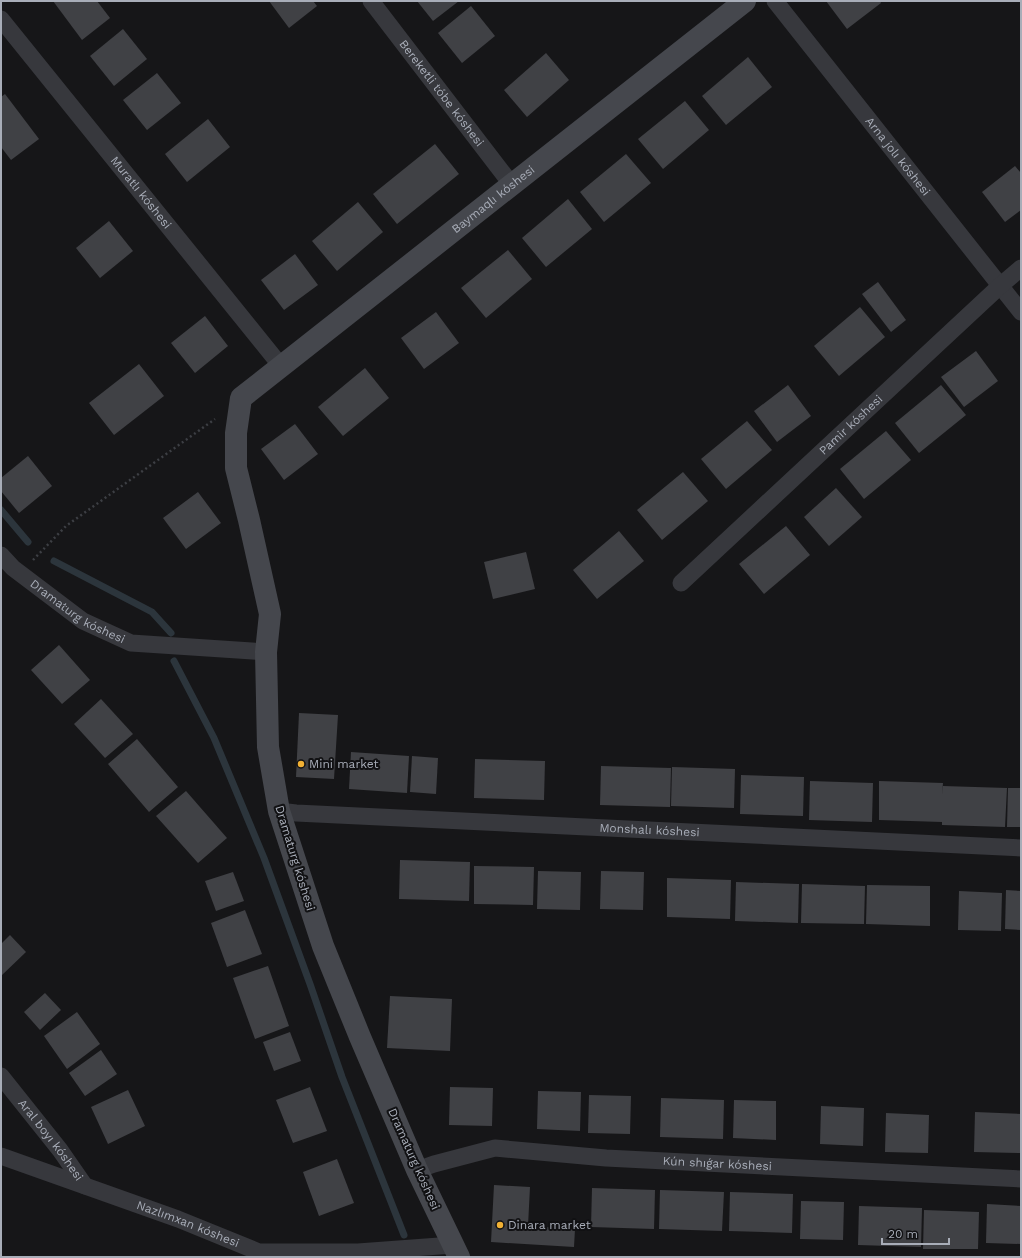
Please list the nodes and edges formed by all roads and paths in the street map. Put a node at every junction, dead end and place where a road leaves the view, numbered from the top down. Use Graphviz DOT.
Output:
graph roads {
  1 [pos="371,1"];
  2 [pos="745,1"];
  3 [pos="775,1"];
  4 [pos="1,19"];
  5 [pos="512,185"];
  6 [pos="1021,268"];
  7 [pos="1001,285"];
  8 [pos="1021,312"];
  9 [pos="281,366"];
  10 [pos="241,398"];
  11 [pos="1,555"];
  12 [pos="20,573"];
  13 [pos="681,583"];
  14 [pos="266,652"];
  15 [pos="279,811"];
  16 [pos="1021,848"];
  17 [pos="1,1076"];
  18 [pos="1,1156"];
  19 [pos="417,1170"];
  20 [pos="1021,1179"];
  21 [pos="85,1186"];
  22 [pos="456,1251"];
  1 -- 5 [label="street, Bereketli tóbe kóshesi"];
  2 -- 5 [label="street, Baymaqlı kóshesi"];
  3 -- 7 [label="street, Arna jolı kóshesi"];
  4 -- 9 [label="street, Muratlı kóshesi"];
  5 -- 9 [label="street, Baymaqlı kóshesi"];
  6 -- 7 [label="street, Pamir kóshesi"];
  7 -- 8 [label="street, Arna jolı kóshesi"];
  7 -- 13 [label="street, Pamir kóshesi"];
  9 -- 10 [label="street, Baymaqlı kóshesi"];
  10 -- 12 [label="path"];
  10 -- 14 [label="street"];
  11 -- 12 [label="street, Dramaturg kóshesi"];
  12 -- 14 [label="street, Dramaturg kóshesi"];
  14 -- 15 [label="street, Dramaturg kóshesi"];
  15 -- 16 [label="street, Monshalı kóshesi"];
  15 -- 19 [label="street, Dramaturg kóshesi"];
  17 -- 21 [label="street, Aral boyı kóshesi"];
  18 -- 21 [label="street, Nazlımxan kóshesi"];
  19 -- 20 [label="street, Kún shıǵar kóshesi"];
  19 -- 22 [label="street, Dramaturg kóshesi"];
  21 -- 22 [label="street, Nazlımxan kóshesi"];
}
